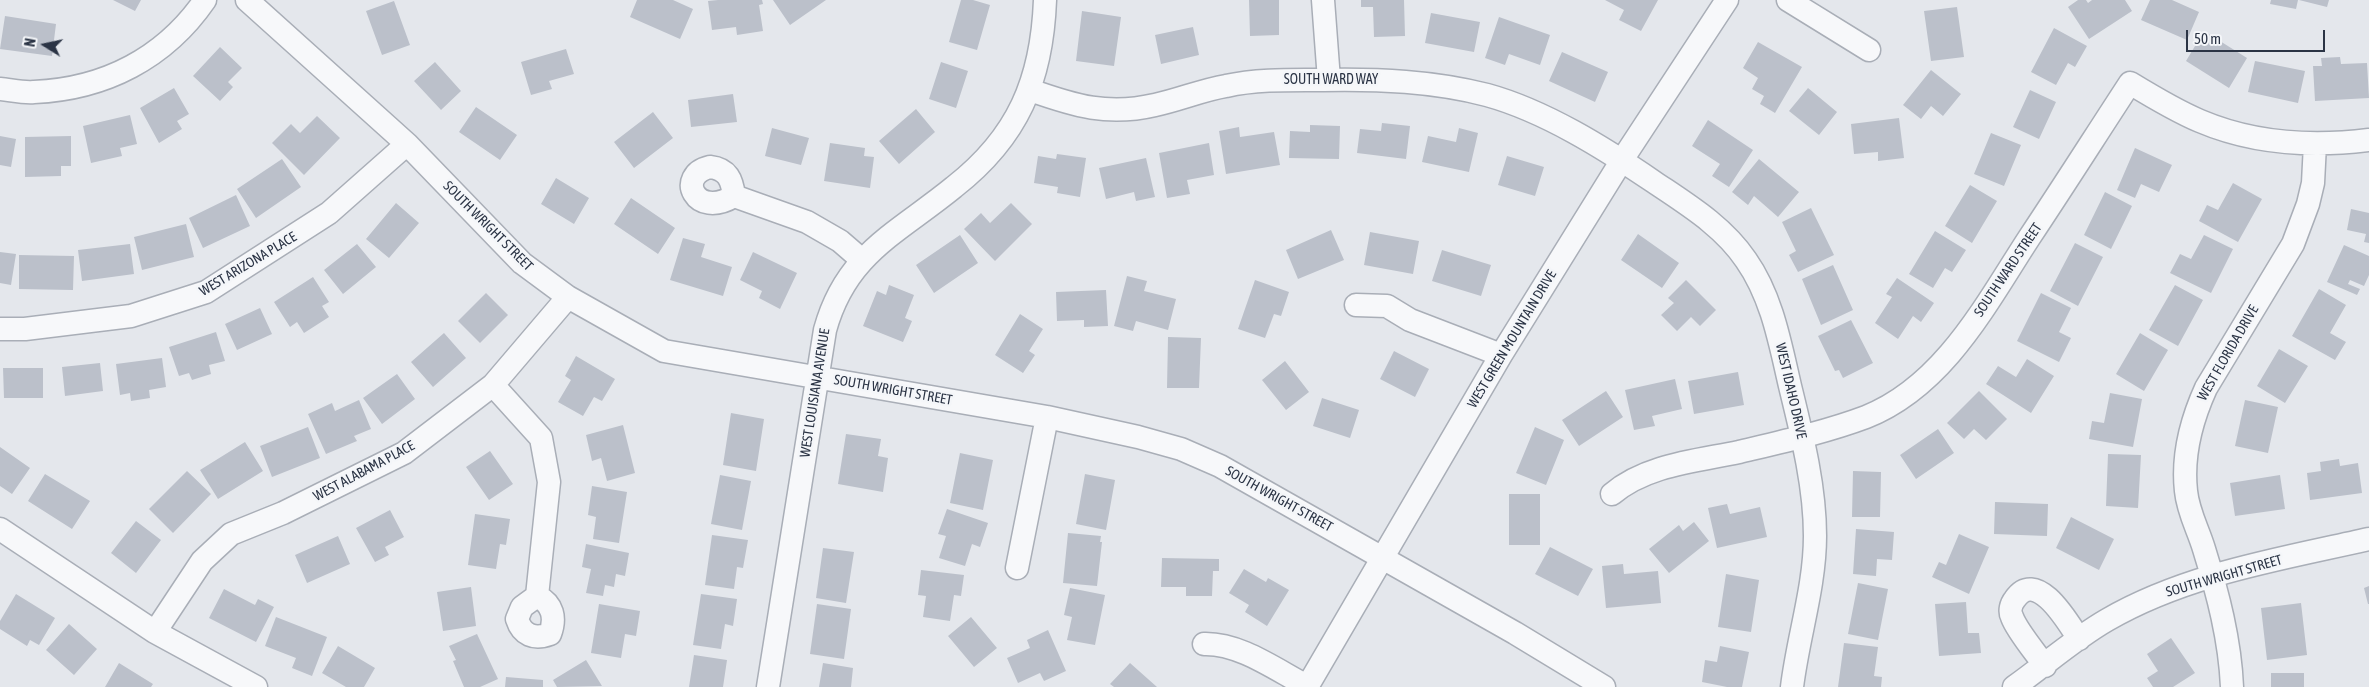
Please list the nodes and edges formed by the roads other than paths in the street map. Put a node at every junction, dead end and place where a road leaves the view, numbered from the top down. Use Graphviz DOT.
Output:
graph roads {
  1 [pos="206,0"];
  2 [pos="247,0"];
  3 [pos="1045,0"];
  4 [pos="1323,0"];
  5 [pos="1727,0"];
  6 [pos="1788,0"];
  7 [pos="1869,50"];
  8 [pos="1329,80"];
  9 [pos="0,89"];
  10 [pos="1030,90"];
  11 [pos="2369,140"];
  12 [pos="408,144"];
  13 [pos="2314,144"];
  14 [pos="1622,160"];
  15 [pos="734,196"];
  16 [pos="862,260"];
  17 [pos="568,297"];
  18 [pos="1356,305"];
  19 [pos="0,329"];
  20 [pos="1501,355"];
  21 [pos="817,377"];
  22 [pos="493,385"];
  23 [pos="1047,417"];
  24 [pos="1802,436"];
  25 [pos="1612,494"];
  26 [pos="0,530"];
  27 [pos="2369,539"];
  28 [pos="1383,558"];
  29 [pos="1017,568"];
  30 [pos="2212,576"];
  31 [pos="537,596"];
  32 [pos="155,632"];
  33 [pos="2079,639"];
  34 [pos="1204,644"];
  35 [pos="2045,666"];
  36 [pos="256,687"];
  37 [pos="768,687"];
  38 [pos="1307,687"];
  39 [pos="1604,687"];
  40 [pos="1792,687"];
  41 [pos="2014,687"];
  42 [pos="2232,687"];
  1 -- 9 [label="street"];
  2 -- 12 [label="street, SOUTH WRIGHT STREET"];
  3 -- 10 [label="street, WEST LOUISIANA AVENUE"];
  4 -- 8 [label="street"];
  5 -- 14 [label="street, WEST GREEN MOUNTAIN DRIVE"];
  6 -- 7 [label="street"];
  8 -- 10 [label="street, SOUTH WARD WAY"];
  8 -- 14 [label="street, SOUTH WARD WAY"];
  10 -- 16 [label="street, WEST LOUISIANA AVENUE"];
  11 -- 13 [label="street, SOUTH WARD STREET"];
  12 -- 17 [label="street, SOUTH WRIGHT STREET"];
  12 -- 19 [label="street, WEST ARIZONA PLACE"];
  13 -- 24 [label="street, SOUTH WARD STREET"];
  13 -- 30 [label="street, WEST FLORIDA DRIVE"];
  14 -- 20 [label="street, WEST GREEN MOUNTAIN DRIVE"];
  14 -- 24 [label="street, WEST IDAHO DRIVE"];
  15 -- 16 [label="street"];
  16 -- 21 [label="street, WEST LOUISIANA AVENUE"];
  17 -- 21 [label="street, SOUTH WRIGHT STREET"];
  17 -- 22 [label="street, WEST ALABAMA PLACE"];
  18 -- 20 [label="street"];
  20 -- 28 [label="street, WEST GREEN MOUNTAIN DRIVE"];
  21 -- 23 [label="street, SOUTH WRIGHT STREET"];
  21 -- 37 [label="street, WEST LOUISIANA AVENUE"];
  22 -- 31 [label="street"];
  22 -- 32 [label="street, WEST ALABAMA PLACE"];
  23 -- 28 [label="street, SOUTH WRIGHT STREET"];
  23 -- 29 [label="street"];
  24 -- 25 [label="street, SOUTH WARD STREET"];
  24 -- 40 [label="street, WEST IDAHO DRIVE"];
  26 -- 32 [label="street"];
  27 -- 30 [label="street, SOUTH WRIGHT STREET"];
  28 -- 38 [label="street, WEST GREEN MOUNTAIN DRIVE"];
  28 -- 39 [label="street, SOUTH WRIGHT STREET"];
  30 -- 33 [label="street, SOUTH WRIGHT STREET"];
  30 -- 42 [label="street, WEST FLORIDA DRIVE"];
  32 -- 36 [label="street"];
  33 -- 35 [label="street, SOUTH WRIGHT STREET"];
  33 -- 35 [label="street"];
  34 -- 38 [label="street, WEST GREEN MOUNTAIN DRIVE"];
  35 -- 41 [label="street, SOUTH WRIGHT STREET"];
}
